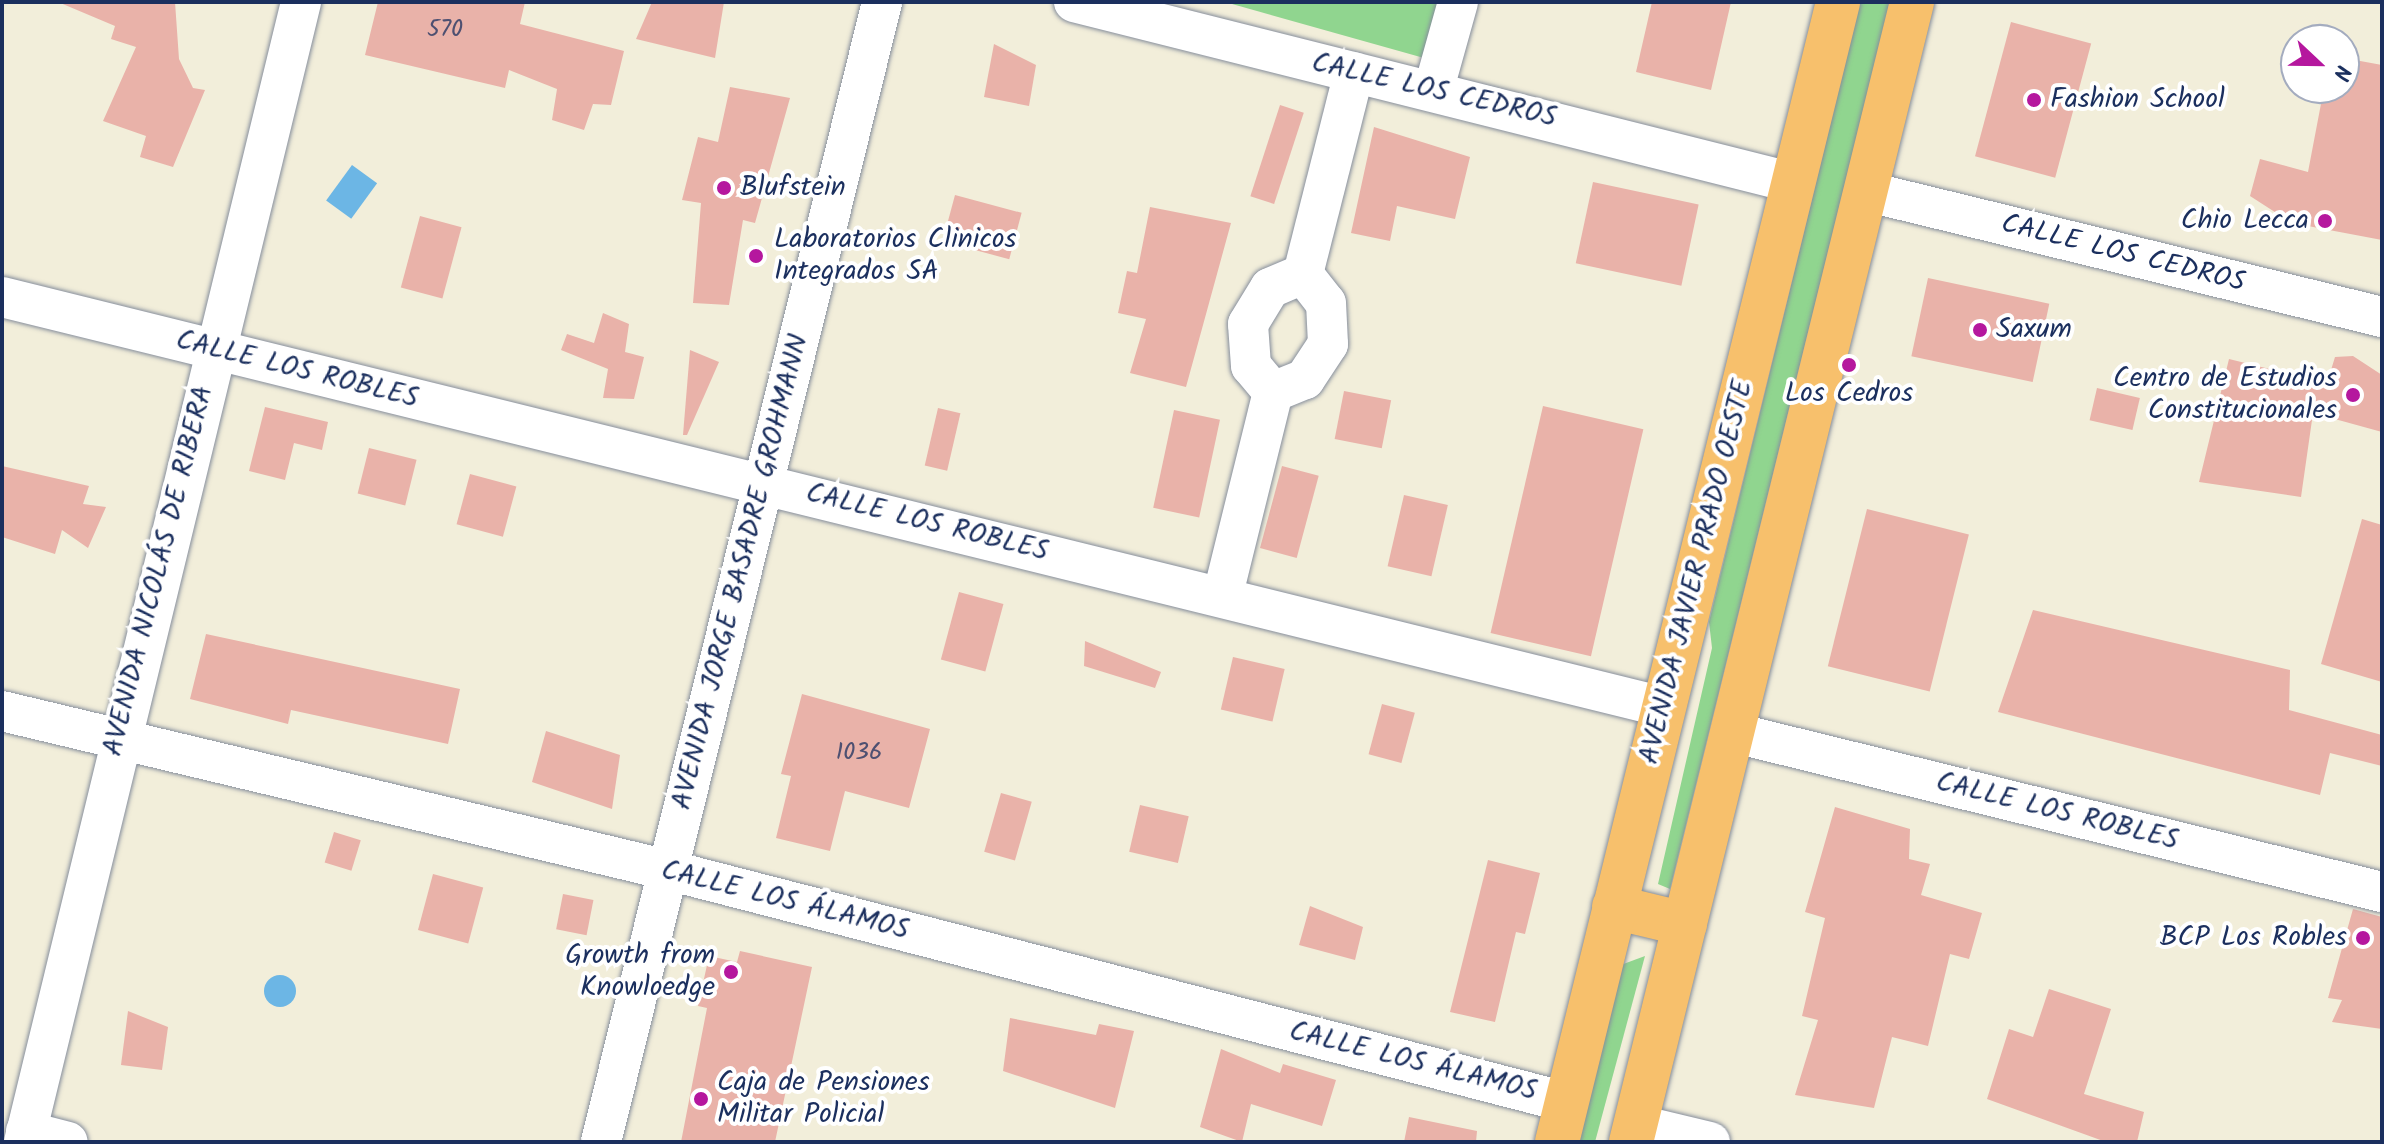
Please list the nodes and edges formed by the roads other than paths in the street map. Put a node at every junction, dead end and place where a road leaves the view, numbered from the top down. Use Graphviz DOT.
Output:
graph roads {
  1 [pos="301,2"];
  2 [pos="882,2"];
  3 [pos="1074,2"];
  4 [pos="1458,2"];
  5 [pos="1838,2"];
  6 [pos="1912,2"];
  7 [pos="1205,18"];
  8 [pos="1354,72"];
  9 [pos="1434,88"];
  10 [pos="1794,183"];
  11 [pos="1865,191"];
  12 [pos="1303,274"];
  13 [pos="2,297"];
  14 [pos="2382,317"];
  15 [pos="214,350"];
  16 [pos="1273,392"];
  17 [pos="763,483"];
  18 [pos="1223,594"];
  19 [pos="1664,707"];
  20 [pos="2,711"];
  21 [pos="1731,732"];
  22 [pos="119,739"];
  23 [pos="668,870"];
  24 [pos="2382,892"];
  25 [pos="1614,907"];
  26 [pos="1685,924"];
  27 [pos="1561,1122"];
  28 [pos="22,1130"];
  29 [pos="1633,1133"];
  30 [pos="68,1142"];
  31 [pos="601,1142"];
  32 [pos="1710,1142"];
  1 -- 15 [label="street, AVENIDA NICOLÁS DE RIBERA"];
  2 -- 17 [label="street, AVENIDA JORGE BASADRE GROHMANN"];
  3 -- 7 [label="street, CALLE LOS CEDROS"];
  4 -- 9 [label="street"];
  5 -- 10 [label="main road, AVENIDA JAVIER PRADO OESTE"];
  6 -- 11 [label="main road"];
  7 -- 8 [label="street, CALLE LOS CEDROS"];
  8 -- 9 [label="street, CALLE LOS CEDROS"];
  8 -- 12 [label="street"];
  9 -- 10 [label="street, CALLE LOS CEDROS"];
  10 -- 19 [label="main road, AVENIDA JAVIER PRADO OESTE"];
  11 -- 14 [label="street, CALLE LOS CEDROS"];
  11 -- 21 [label="main road"];
  12 -- 16 [label="street"];
  12 -- 16 [label="street"];
  13 -- 15 [label="street, CALLE LOS ROBLES"];
  15 -- 17 [label="street, CALLE LOS ROBLES"];
  15 -- 22 [label="street, AVENIDA NICOLÁS DE RIBERA"];
  16 -- 18 [label="street"];
  17 -- 18 [label="street, CALLE LOS ROBLES"];
  17 -- 23 [label="street, AVENIDA JORGE BASADRE GROHMANN"];
  18 -- 19 [label="street, CALLE LOS ROBLES"];
  19 -- 25 [label="main road, AVENIDA JAVIER PRADO OESTE"];
  20 -- 22 [label="street, CALLE LOS ÁLAMOS"];
  21 -- 24 [label="street, CALLE LOS ROBLES"];
  21 -- 26 [label="main road"];
  22 -- 23 [label="street, CALLE LOS ÁLAMOS"];
  22 -- 28 [label="street, AVENIDA NICOLÁS DE RIBERA"];
  23 -- 27 [label="street, CALLE LOS ÁLAMOS"];
  23 -- 31 [label="street, AVENIDA JORGE BASADRE GROHMANN"];
  25 -- 26 [label="main road"];
  25 -- 27 [label="main road, AVENIDA JAVIER PRADO OESTE"];
  26 -- 29 [label="main road"];
  28 -- 30 [label="street"];
  29 -- 32 [label="street"];
}
